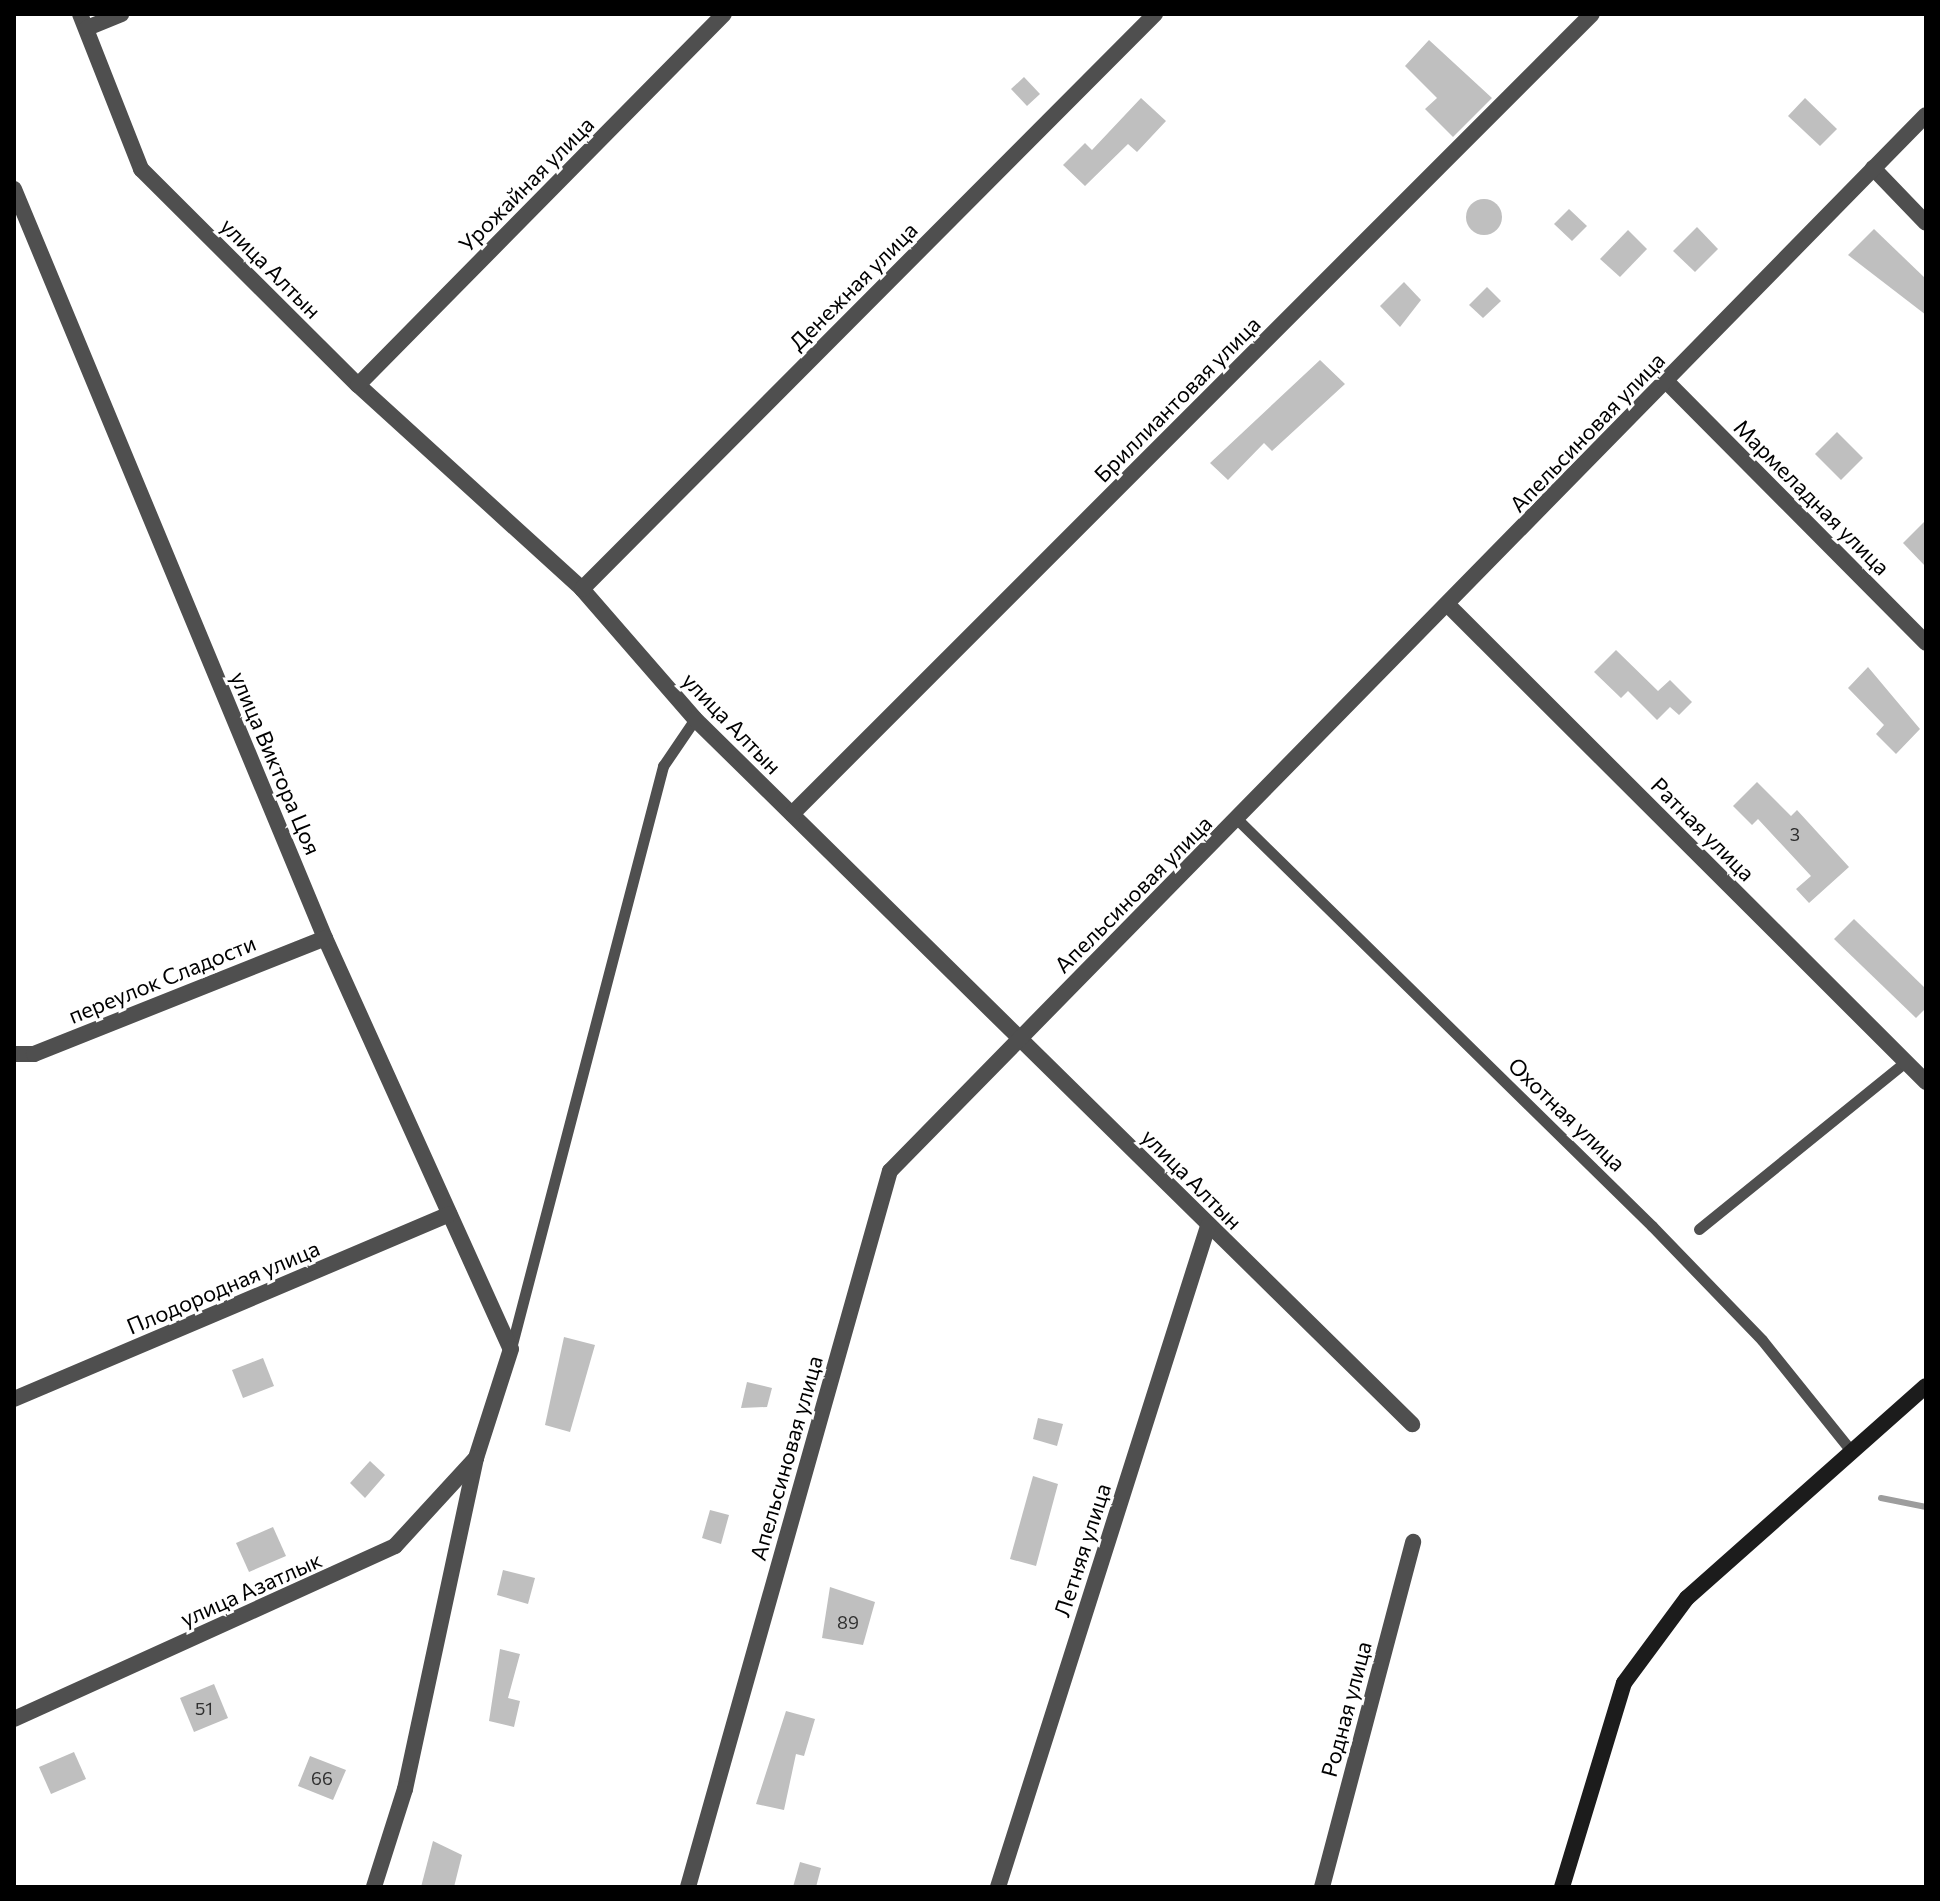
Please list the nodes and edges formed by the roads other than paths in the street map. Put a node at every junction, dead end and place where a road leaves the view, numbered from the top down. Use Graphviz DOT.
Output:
graph roads {
  1 [pos="121,14"];
  2 [pos="724,14"];
  3 [pos="1155,14"];
  4 [pos="1592,14"];
  5 [pos="83,21"];
  6 [pos="1926,115"];
  7 [pos="1873,168"];
  8 [pos="14,189"];
  9 [pos="1926,223"];
  10 [pos="1666,381"];
  11 [pos="358,385"];
  12 [pos="582,589"];
  13 [pos="1449,606"];
  14 [pos="1926,643"];
  15 [pos="695,719"];
  16 [pos="792,814"];
  17 [pos="1238,820"];
  18 [pos="325,938"];
  19 [pos="1020,1040"];
  20 [pos="14,1054"];
  21 [pos="1905,1062"];
  22 [pos="1926,1082"];
  23 [pos="449,1214"];
  24 [pos="1208,1226"];
  25 [pos="1699,1229"];
  26 [pos="511,1349"];
  27 [pos="1926,1386"];
  28 [pos="14,1399"];
  29 [pos="1412,1424"];
  30 [pos="1852,1452"];
  31 [pos="476,1458"];
  32 [pos="1413,1542"];
  33 [pos="14,1719"];
  34 [pos="374,1887"];
  35 [pos="688,1887"];
  36 [pos="998,1887"];
  37 [pos="1322,1887"];
  38 [pos="1562,1887"];
  1 -- 5 [label="street"];
  2 -- 11 [label="street, Урожайная улица"];
  3 -- 12 [label="street, Денежная улица"];
  4 -- 16 [label="street, Бриллиантовая улица"];
  5 -- 11 [label="street, улица Алтын"];
  6 -- 7 [label="street, Апельсиновая улица"];
  7 -- 9 [label="street"];
  7 -- 10 [label="street, Апельсиновая улица"];
  8 -- 18 [label="street, улица Виктора Цоя"];
  10 -- 13 [label="street, Апельсиновая улица"];
  10 -- 14 [label="street, Мармеладная улица"];
  11 -- 12 [label="street, улица Алтын"];
  12 -- 15 [label="street, улица Алтын"];
  13 -- 17 [label="street, Апельсиновая улица"];
  13 -- 21 [label="street, Ратная улица"];
  15 -- 16 [label="street, улица Алтын"];
  15 -- 26 [label="lane"];
  16 -- 19 [label="street, улица Алтын"];
  17 -- 19 [label="street, Апельсиновая улица"];
  17 -- 30 [label="lane, Охотная улица"];
  18 -- 20 [label="street, переулок Сладости"];
  18 -- 23 [label="street, улица Виктора Цоя"];
  19 -- 24 [label="street, улица Алтын"];
  19 -- 35 [label="street, Апельсиновая улица"];
  21 -- 22 [label="street, Ратная улица"];
  21 -- 25 [label="lane"];
  23 -- 26 [label="street, улица Виктора Цоя"];
  23 -- 28 [label="street, Плодородная улица"];
  24 -- 29 [label="street, улица Алтын"];
  24 -- 36 [label="street, Летняя улица"];
  26 -- 31 [label="street"];
  27 -- 30 [label="main road"];
  30 -- 38 [label="main road"];
  31 -- 33 [label="street, улица Азатлык"];
  31 -- 34 [label="street"];
  32 -- 37 [label="street, Родная улица"];
}
